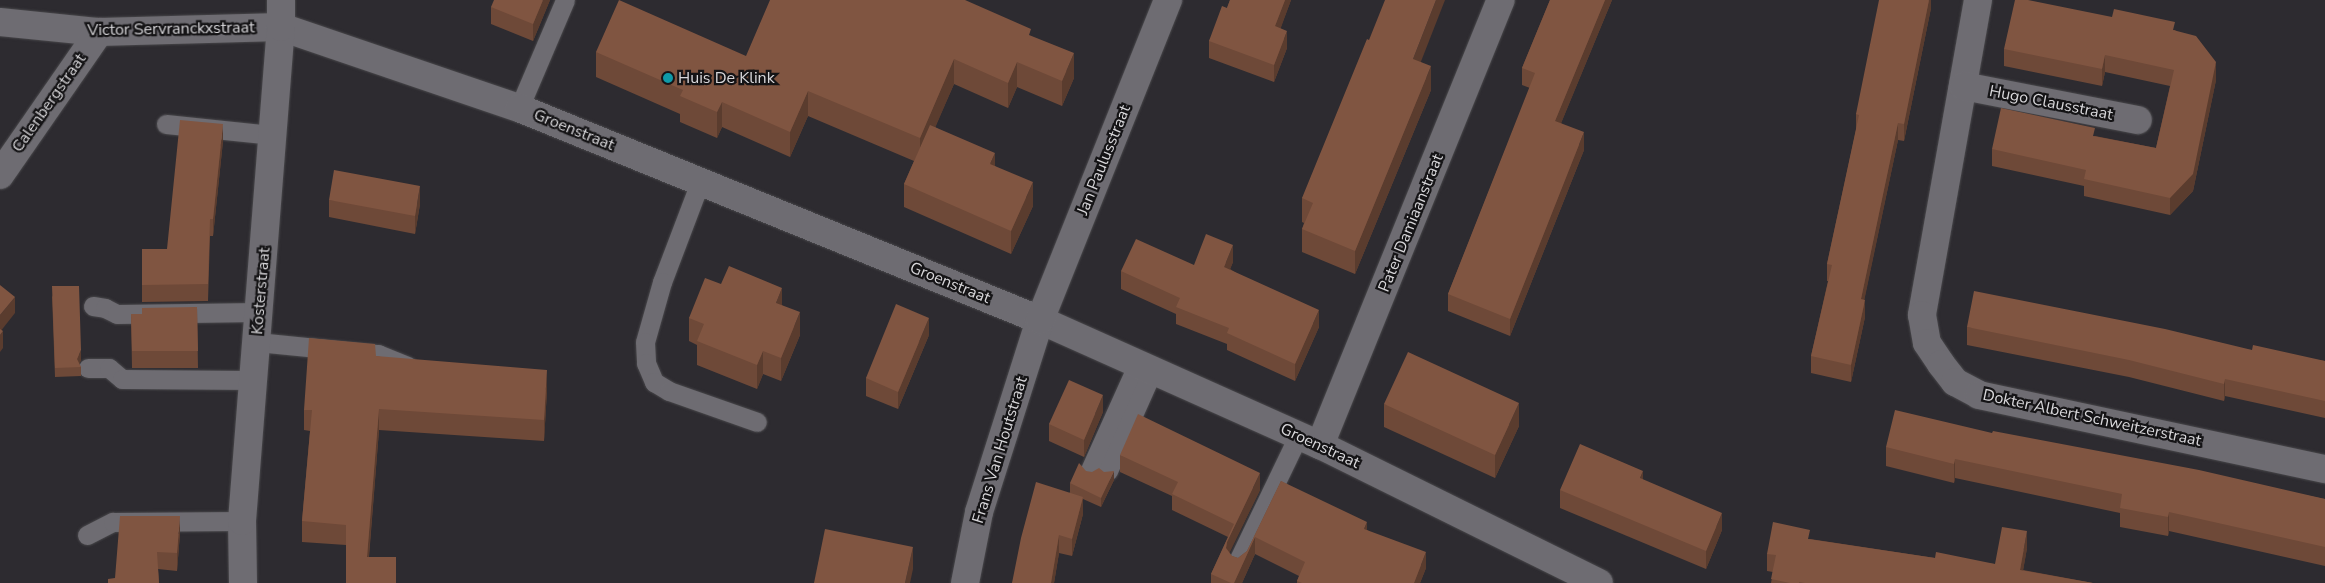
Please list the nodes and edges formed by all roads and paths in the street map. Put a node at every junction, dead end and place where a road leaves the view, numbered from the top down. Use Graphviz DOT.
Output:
graph roads {
  1 [pos="281,0"];
  2 [pos="565,0"];
  3 [pos="1168,0"];
  4 [pos="1500,0"];
  5 [pos="1978,0"];
  6 [pos="0,22"];
  7 [pos="282,27"];
  8 [pos="99,32"];
  9 [pos="1963,86"];
  10 [pos="519,108"];
  11 [pos="2138,120"];
  12 [pos="166,124"];
  13 [pos="273,135"];
  14 [pos="0,175"];
  15 [pos="700,182"];
  16 [pos="93,306"];
  17 [pos="259,312"];
  18 [pos="1040,320"];
  19 [pos="256,342"];
  20 [pos="1146,367"];
  21 [pos="88,368"];
  22 [pos="428,370"];
  23 [pos="254,380"];
  24 [pos="756,422"];
  25 [pos="1309,441"];
  26 [pos="2325,469"];
  27 [pos="1099,470"];
  28 [pos="242,521"];
  29 [pos="87,535"];
  30 [pos="1237,563"];
  31 [pos="243,583"];
  32 [pos="965,583"];
  33 [pos="1599,583"];
  1 -- 7 [label="street, Kosterstraat"];
  2 -- 10 [label="lane"];
  3 -- 18 [label="street, Jan Paulusstraat"];
  4 -- 25 [label="street, Pater Damiaanstraat"];
  5 -- 9 [label="street, Dokter Albert Schweitzerstraat"];
  6 -- 8 [label="street, Victor Servranckxstraat"];
  7 -- 8 [label="street, Victor Servranckxstraat"];
  7 -- 10 [label="street, Groenstraat"];
  7 -- 13 [label="street, Kosterstraat"];
  8 -- 14 [label="street, Calenbergstraat"];
  9 -- 11 [label="street, Hugo Clausstraat"];
  9 -- 26 [label="street, Dokter Albert Schweitzerstraat"];
  10 -- 15 [label="street, Groenstraat"];
  12 -- 13 [label="lane"];
  13 -- 17 [label="street, Kosterstraat"];
  15 -- 18 [label="street, Groenstraat"];
  15 -- 24 [label="lane"];
  16 -- 17 [label="lane"];
  17 -- 19 [label="street, Kosterstraat"];
  18 -- 20 [label="street, Groenstraat"];
  18 -- 32 [label="street, Frans Van Houtstraat"];
  19 -- 22 [label="lane"];
  19 -- 23 [label="street, Kosterstraat"];
  20 -- 25 [label="street, Groenstraat"];
  20 -- 27 [label="lane"];
  21 -- 23 [label="lane"];
  23 -- 28 [label="street, Kosterstraat"];
  25 -- 30 [label="lane"];
  25 -- 33 [label="street, Groenstraat"];
  28 -- 29 [label="lane"];
  28 -- 31 [label="street, Kosterstraat"];
}
